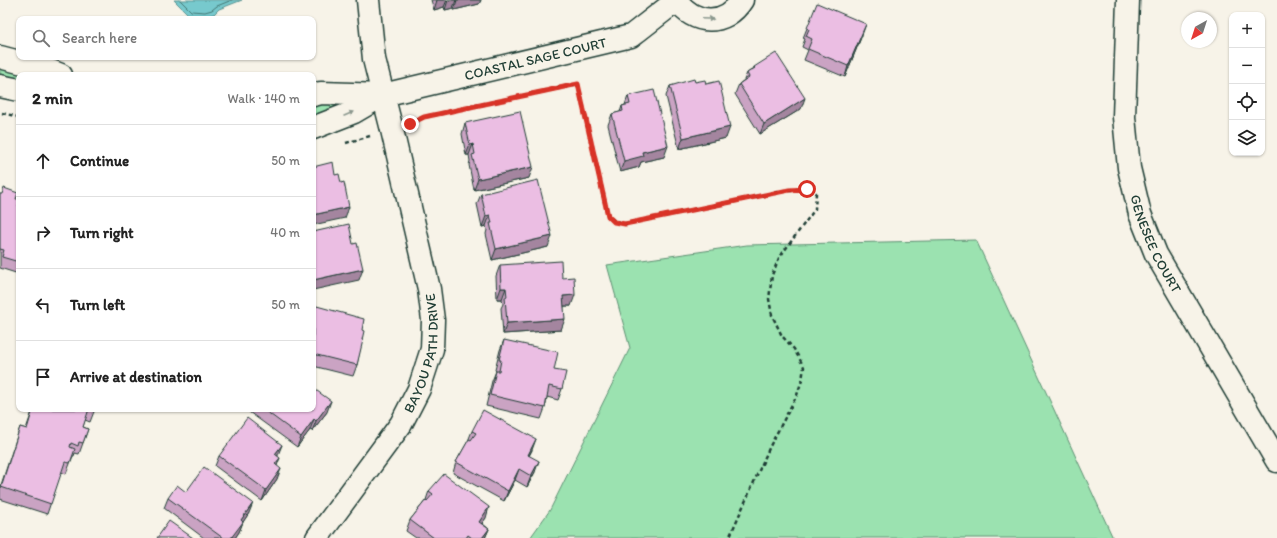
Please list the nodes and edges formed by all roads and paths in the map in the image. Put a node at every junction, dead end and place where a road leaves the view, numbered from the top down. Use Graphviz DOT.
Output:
graph roads {
  1 [pos="368,0"];
  2 [pos="676,0"];
  3 [pos="742,0"];
  4 [pos="1128,0"];
  5 [pos="0,57"];
  6 [pos="55,72"];
  7 [pos="0,86"];
  8 [pos="16,89"];
  9 [pos="316,94"];
  10 [pos="383,95"];
  11 [pos="0,112"];
  12 [pos="16,116"];
  13 [pos="410,124"];
  14 [pos="316,127"];
  15 [pos="1277,461"];
  16 [pos="317,538"];
  17 [pos="729,538"];
  1 -- 10 [label="street, BAYOU PATH DRIVE"];
  2 -- 3 [label="street, COASTAL SAGE COURT, one-way"];
  2 -- 10 [label="street, COASTAL SAGE COURT"];
  4 -- 15 [label="street, GENESEE COURT"];
  5 -- 6 [label="street"];
  7 -- 8 [label="street"];
  9 -- 10 [label="street"];
  14 -- 10 [label="street, one-way"];
  10 -- 16 [label="street, BAYOU PATH DRIVE"];
  11 -- 12 [label="path"];
  13 -- 17 [label="path"];
}
